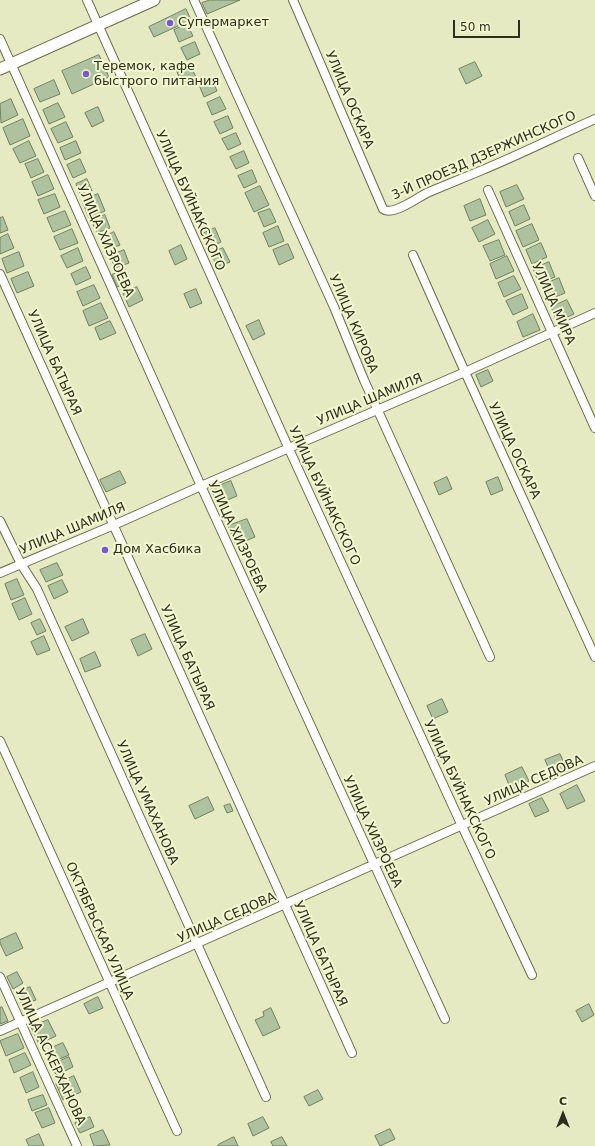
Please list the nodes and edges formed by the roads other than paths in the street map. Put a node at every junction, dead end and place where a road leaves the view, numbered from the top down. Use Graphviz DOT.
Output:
graph roads {
  1 [pos="87,0"];
  2 [pos="154,0"];
  3 [pos="194,0"];
  4 [pos="293,0"];
  5 [pos="98,25"];
  6 [pos="0,39"];
  7 [pos="11,63"];
  8 [pos="0,69"];
  9 [pos="595,119"];
  10 [pos="578,158"];
  11 [pos="488,190"];
  12 [pos="595,196"];
  13 [pos="382,209"];
  14 [pos="413,255"];
  15 [pos="0,274"];
  16 [pos="595,313"];
  17 [pos="552,332"];
  18 [pos="465,372"];
  19 [pos="377,410"];
  20 [pos="595,428"];
  21 [pos="288,449"];
  22 [pos="201,486"];
  23 [pos="0,521"];
  24 [pos="114,526"];
  25 [pos="20,564"];
  26 [pos="0,573"];
  27 [pos="490,657"];
  28 [pos="595,657"];
  29 [pos="0,741"];
  30 [pos="595,766"];
  31 [pos="462,826"];
  32 [pos="374,865"];
  33 [pos="286,905"];
  34 [pos="197,944"];
  35 [pos="532,975"];
  36 [pos="0,977"];
  37 [pos="108,983"];
  38 [pos="445,1019"];
  39 [pos="21,1022"];
  40 [pos="0,1031"];
  41 [pos="352,1053"];
  42 [pos="266,1097"];
  43 [pos="177,1131"];
  44 [pos="77,1146"];
  1 -- 5 [label="street, УЛИЦА БУЙНАКСКОГО"];
  2 -- 5 [label="main road"];
  3 -- 19 [label="street, УЛИЦА КИРОВА"];
  4 -- 13 [label="street, УЛИЦА ОСКАРА"];
  5 -- 7 [label="main road"];
  5 -- 21 [label="street, УЛИЦА БУЙНАКСКОГО"];
  6 -- 7 [label="street, УЛИЦА ХИЗРОЕВА"];
  7 -- 8 [label="main road"];
  7 -- 22 [label="street, УЛИЦА ХИЗРОЕВА"];
  9 -- 13 [label="street, 3-Й ПРОЕЗД ДЗЕРЖИНСКОГО"];
  10 -- 12 [label="street"];
  11 -- 17 [label="street, УЛИЦА МИРА"];
  14 -- 18 [label="street, УЛИЦА ОСКАРА"];
  15 -- 24 [label="street, УЛИЦА БАТЫРАЯ"];
  16 -- 17 [label="street, УЛИЦА ШАМИЛЯ"];
  17 -- 18 [label="street, УЛИЦА ШАМИЛЯ"];
  17 -- 20 [label="street, УЛИЦА МИРА"];
  18 -- 19 [label="street, УЛИЦА ШАМИЛЯ"];
  18 -- 28 [label="street, УЛИЦА ОСКАРА"];
  19 -- 21 [label="street, УЛИЦА ШАМИЛЯ"];
  19 -- 27 [label="street, УЛИЦА КИРОВА"];
  21 -- 22 [label="street, УЛИЦА ШАМИЛЯ"];
  21 -- 31 [label="street, УЛИЦА БУЙНАКСКОГО"];
  22 -- 24 [label="street, УЛИЦА ШАМИЛЯ"];
  22 -- 32 [label="street, УЛИЦА ХИЗРОЕВА"];
  23 -- 25 [label="street, УЛИЦА УМАХАНОВА"];
  24 -- 25 [label="street, УЛИЦА ШАМИЛЯ"];
  24 -- 33 [label="street, УЛИЦА БАТЫРАЯ"];
  25 -- 26 [label="street, УЛИЦА ШАМИЛЯ"];
  25 -- 34 [label="street, УЛИЦА УМАХАНОВА"];
  29 -- 37 [label="street, ОКТЯБРЬСКАЯ УЛИЦА"];
  30 -- 31 [label="street, УЛИЦА СЕДОВА"];
  31 -- 32 [label="street, УЛИЦА СЕДОВА"];
  31 -- 35 [label="street, УЛИЦА БУЙНАКСКОГО"];
  32 -- 33 [label="street, УЛИЦА СЕДОВА"];
  32 -- 38 [label="street, УЛИЦА ХИЗРОЕВА"];
  33 -- 34 [label="street, УЛИЦА СЕДОВА"];
  33 -- 41 [label="street, УЛИЦА БАТЫРАЯ"];
  34 -- 37 [label="street, УЛИЦА СЕДОВА"];
  34 -- 42 [label="street, УЛИЦА УМАХАНОВА"];
  36 -- 39 [label="street, УЛИЦА АСКЕРХАНОВА"];
  37 -- 39 [label="street, УЛИЦА СЕДОВА"];
  37 -- 43 [label="street, ОКТЯБРЬСКАЯ УЛИЦА"];
  39 -- 40 [label="street, УЛИЦА СЕДОВА"];
  39 -- 44 [label="street, УЛИЦА АСКЕРХАНОВА"];
}
